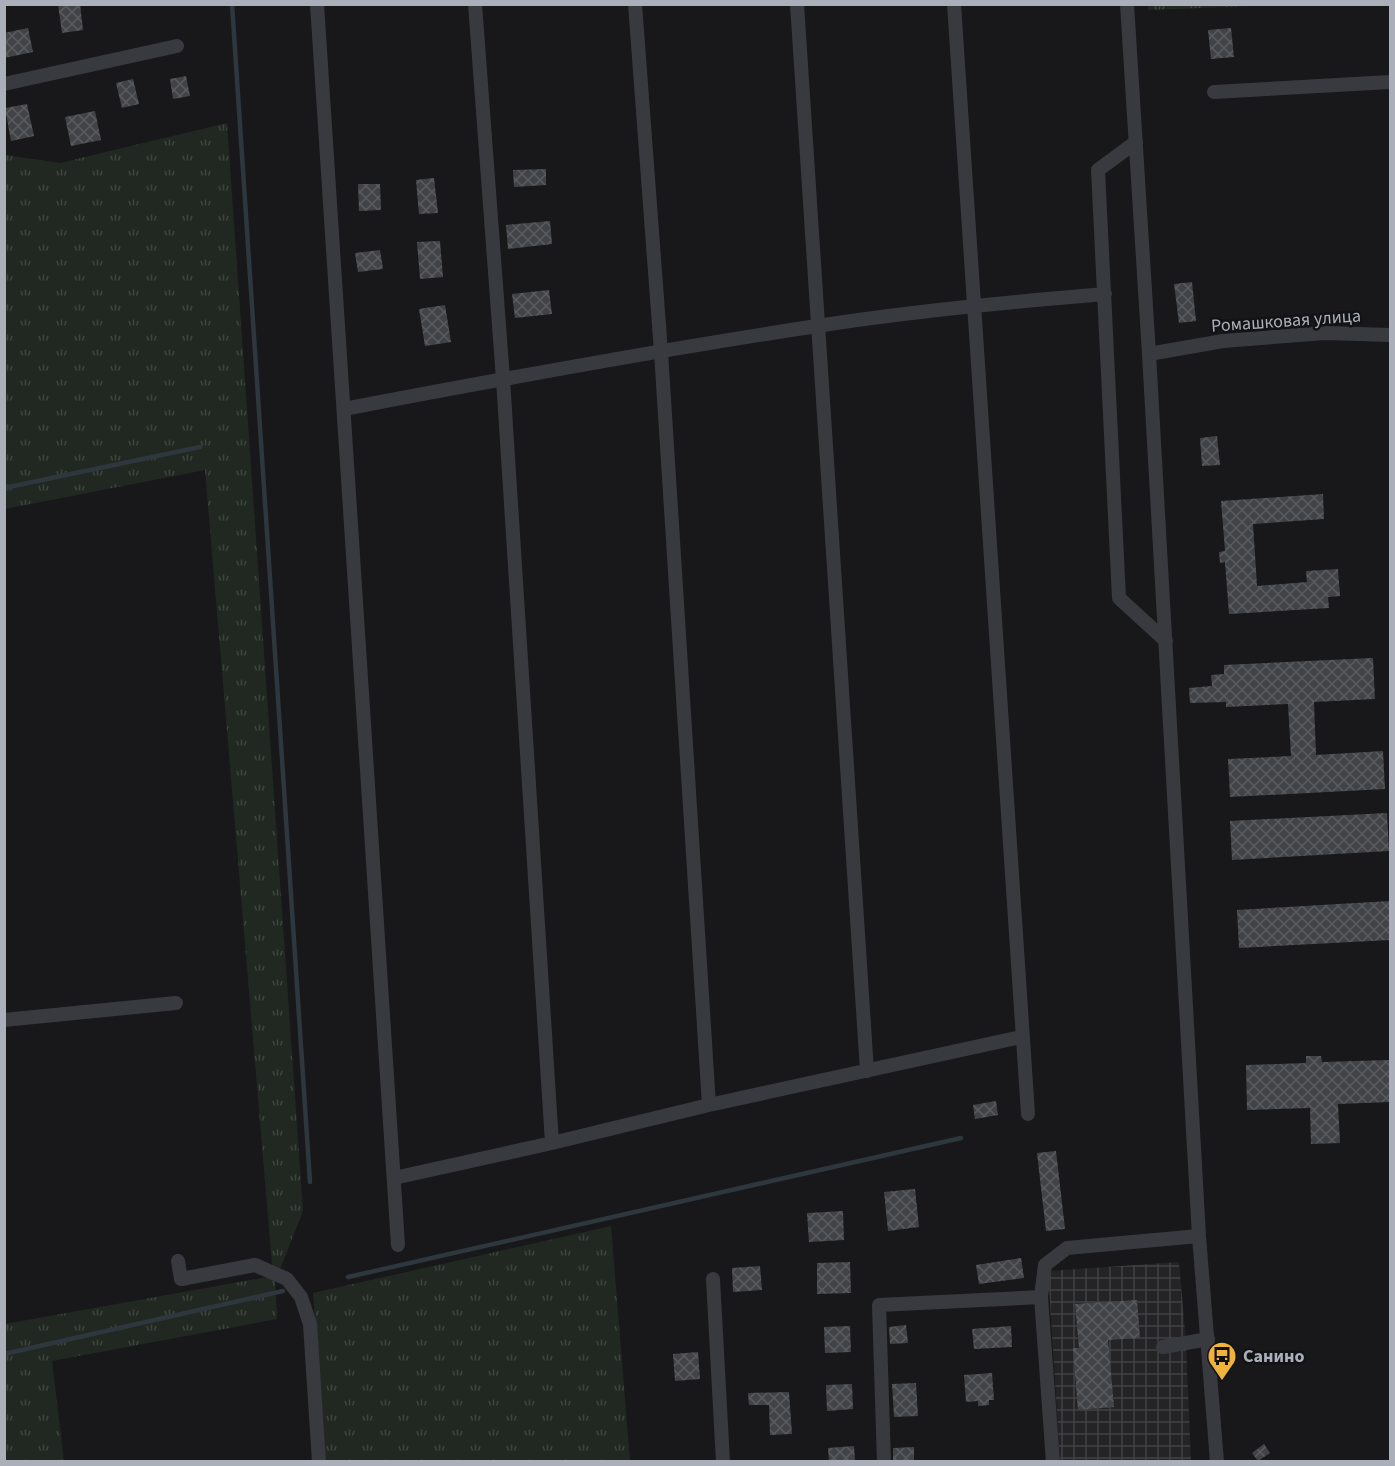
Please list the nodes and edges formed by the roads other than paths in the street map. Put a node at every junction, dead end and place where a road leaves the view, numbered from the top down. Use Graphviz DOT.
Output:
graph roads {
  1 [pos="317,4"];
  2 [pos="475,4"];
  3 [pos="635,4"];
  4 [pos="797,4"];
  5 [pos="954,4"];
  6 [pos="1127,4"];
  7 [pos="177,46"];
  8 [pos="1390,82"];
  9 [pos="4,84"];
  10 [pos="1214,92"];
  11 [pos="1136,142"];
  12 [pos="1105,294"];
  13 [pos="974,305"];
  14 [pos="818,326"];
  15 [pos="1390,334"];
  16 [pos="661,352"];
  17 [pos="1149,354"];
  18 [pos="503,379"];
  19 [pos="344,410"];
  20 [pos="1166,641"];
  21 [pos="176,1003"];
  22 [pos="4,1020"];
  23 [pos="1021,1037"];
  24 [pos="867,1071"];
  25 [pos="709,1105"];
  26 [pos="1028,1114"];
  27 [pos="552,1143"];
  28 [pos="394,1178"];
  29 [pos="1199,1236"];
  30 [pos="398,1245"];
  31 [pos="178,1261"];
  32 [pos="713,1280"];
  33 [pos="1041,1298"];
  34 [pos="1208,1339"];
  35 [pos="1162,1347"];
  36 [pos="319,1461"];
  37 [pos="723,1461"];
  38 [pos="884,1461"];
  39 [pos="1053,1461"];
  40 [pos="1217,1461"];
  1 -- 19 [label="street"];
  2 -- 18 [label="street"];
  3 -- 16 [label="street"];
  4 -- 14 [label="street"];
  5 -- 13 [label="street"];
  6 -- 11 [label="street"];
  7 -- 9 [label="street"];
  8 -- 10 [label="street"];
  11 -- 12 [label="street"];
  11 -- 17 [label="street"];
  12 -- 13 [label="street"];
  12 -- 20 [label="street"];
  13 -- 14 [label="street"];
  13 -- 23 [label="street"];
  14 -- 16 [label="street"];
  14 -- 24 [label="street"];
  15 -- 17 [label="street, Ромашковая улица"];
  16 -- 18 [label="street"];
  16 -- 25 [label="street"];
  17 -- 20 [label="street"];
  18 -- 19 [label="street"];
  18 -- 27 [label="street"];
  19 -- 28 [label="street"];
  20 -- 29 [label="street"];
  21 -- 22 [label="street"];
  23 -- 24 [label="street"];
  23 -- 26 [label="street"];
  24 -- 25 [label="street"];
  25 -- 27 [label="street"];
  27 -- 28 [label="street"];
  28 -- 30 [label="street"];
  29 -- 33 [label="street"];
  29 -- 34 [label="street"];
  31 -- 36 [label="street"];
  32 -- 37 [label="street"];
  33 -- 38 [label="street"];
  33 -- 39 [label="street"];
  34 -- 35 [label="street"];
  34 -- 40 [label="street"];
}
